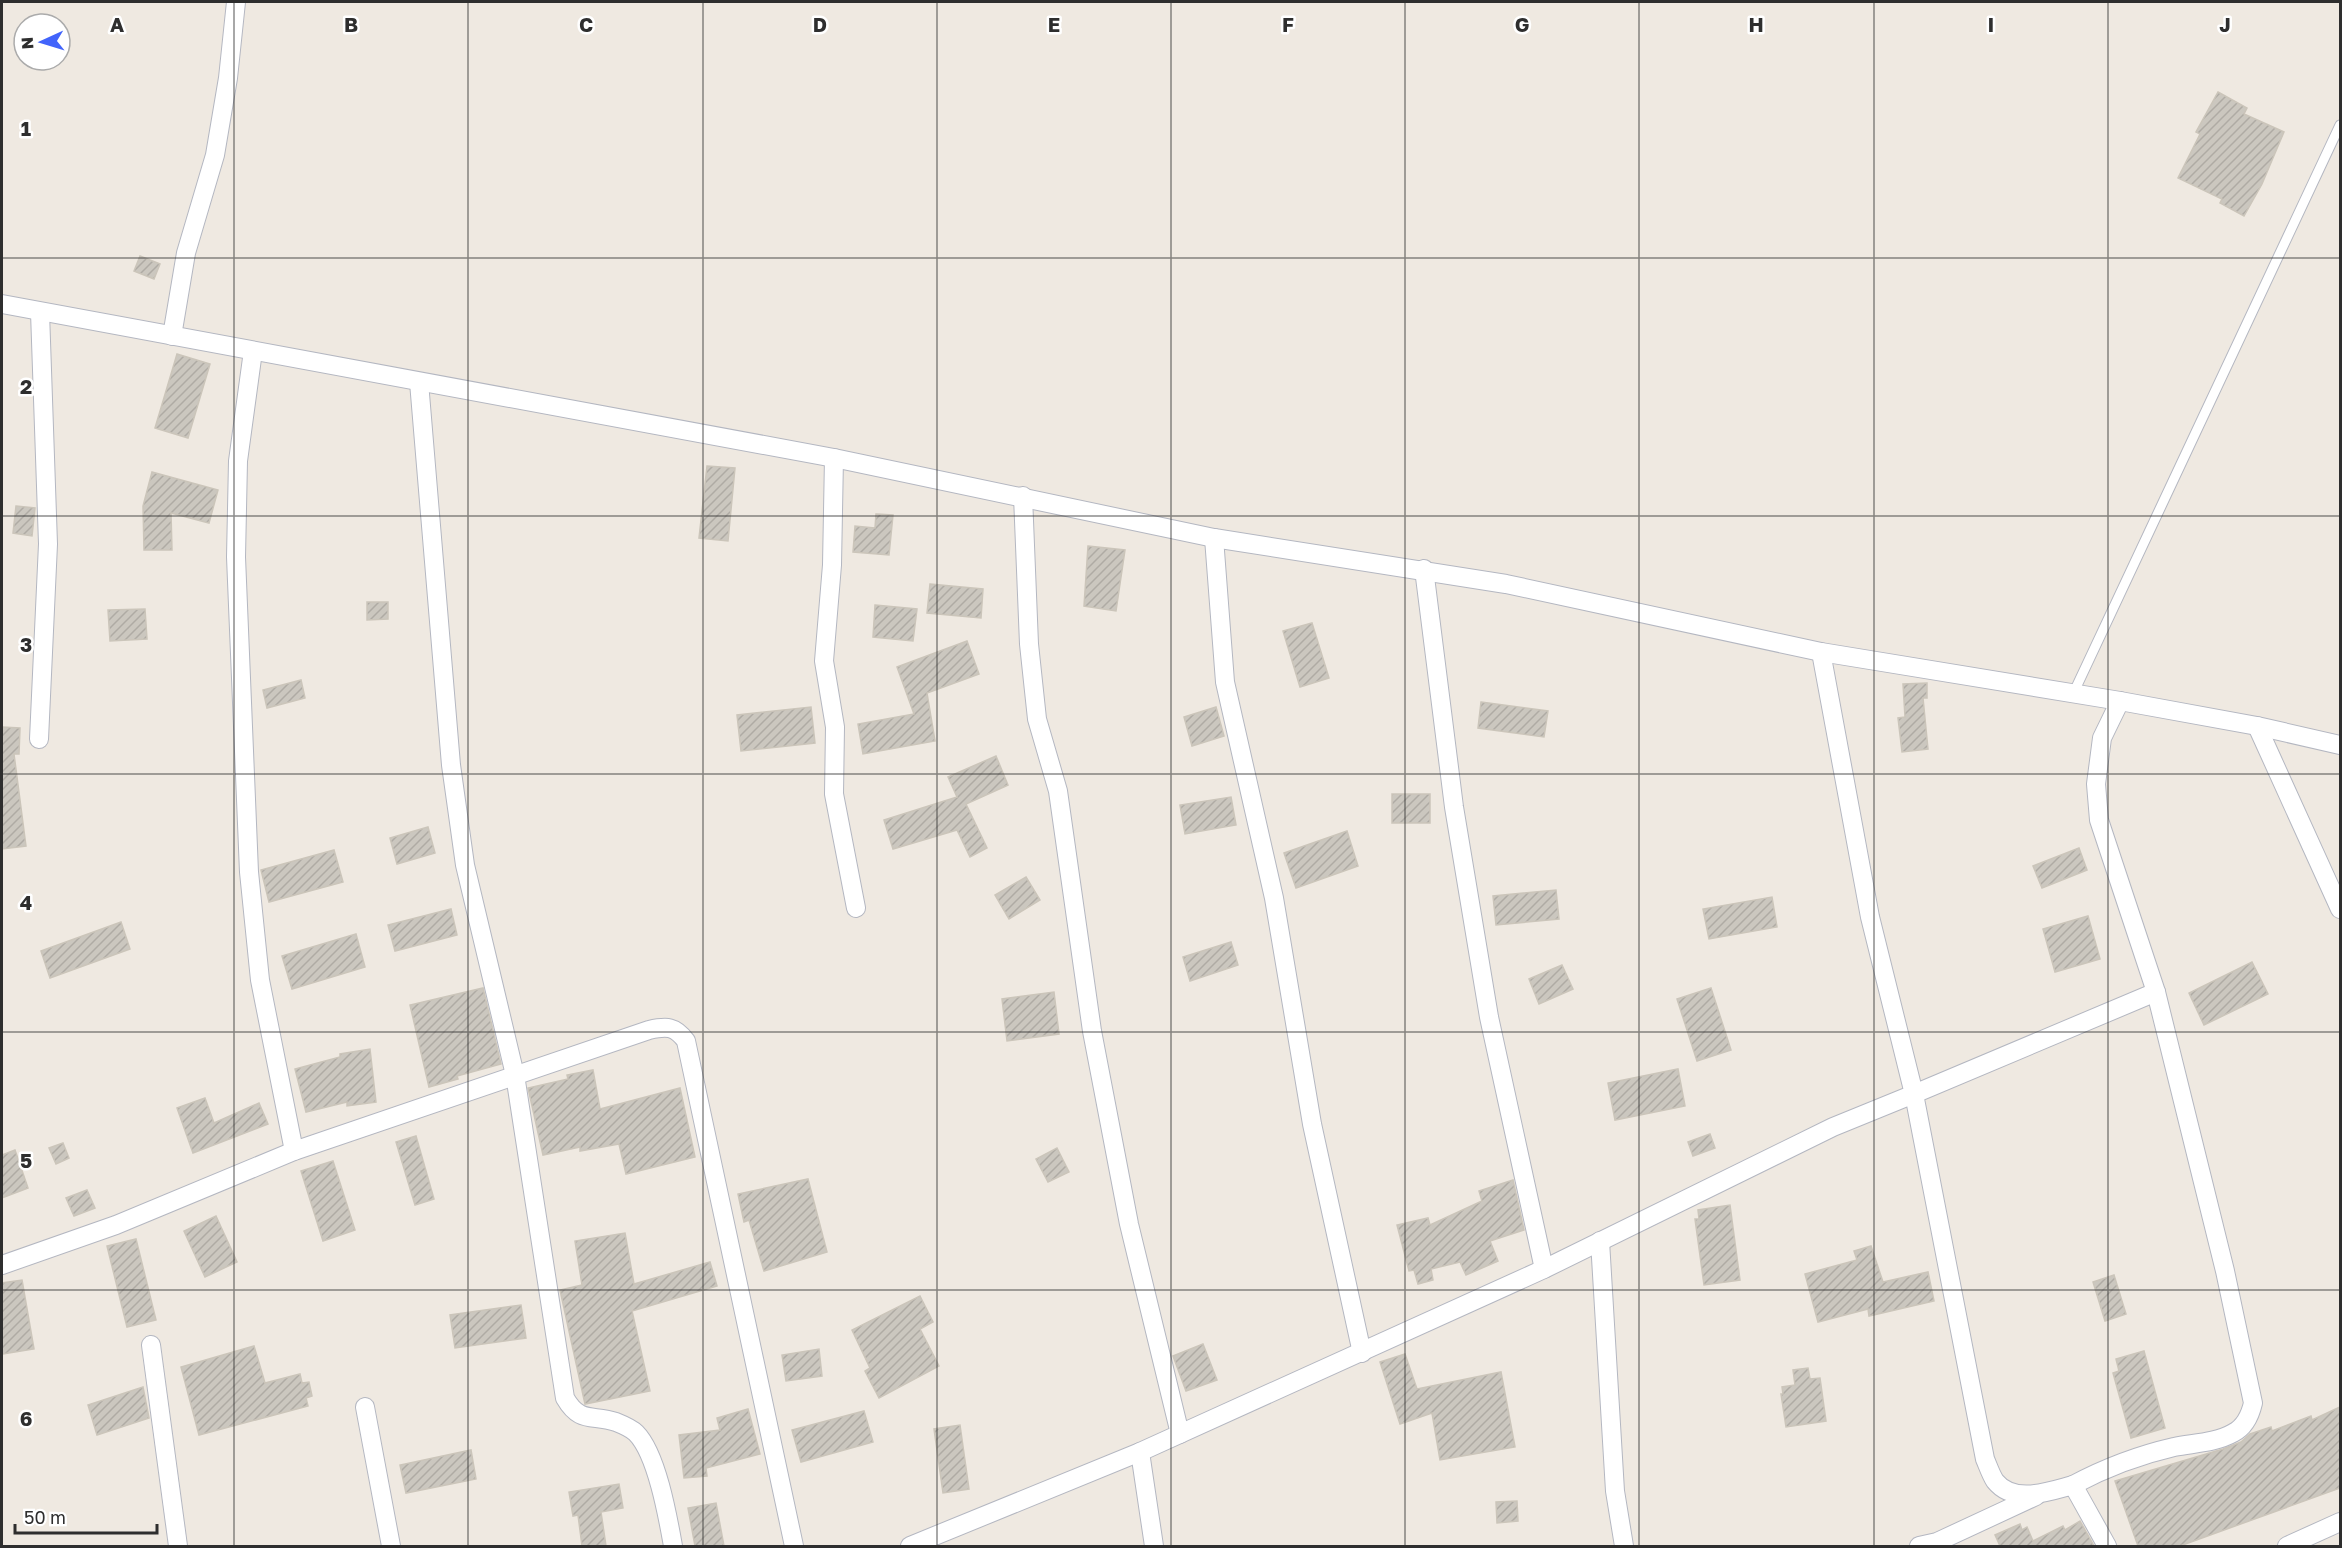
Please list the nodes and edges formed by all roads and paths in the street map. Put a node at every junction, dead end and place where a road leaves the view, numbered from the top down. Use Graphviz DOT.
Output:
graph roads {
  1 [pos="236,2"];
  2 [pos="2340,125"];
  3 [pos="2,304"];
  4 [pos="40,312"];
  5 [pos="172,336"];
  6 [pos="253,351"];
  7 [pos="419,382"];
  8 [pos="834,458"];
  9 [pos="1023,496"];
  10 [pos="1214,538"];
  11 [pos="1424,570"];
  12 [pos="1821,652"];
  13 [pos="2073,694"];
  14 [pos="2120,701"];
  15 [pos="2257,726"];
  16 [pos="39,740"];
  17 [pos="2340,745"];
  18 [pos="856,908"];
  19 [pos="2340,909"];
  20 [pos="2156,992"];
  21 [pos="515,1076"];
  22 [pos="1914,1094"];
  23 [pos="294,1151"];
  24 [pos="1600,1241"];
  25 [pos="2,1265"];
  26 [pos="1544,1269"];
  27 [pos="151,1345"];
  28 [pos="1362,1353"];
  29 [pos="365,1407"];
  30 [pos="1180,1434"];
  31 [pos="1140,1452"];
  32 [pos="2073,1485"];
  33 [pos="2041,1493"];
  34 [pos="2340,1522"];
  35 [pos="177,1546"];
  36 [pos="392,1546"];
  37 [pos="673,1546"];
  38 [pos="794,1546"];
  39 [pos="910,1546"];
  40 [pos="1154,1546"];
  41 [pos="1624,1546"];
  42 [pos="1919,1546"];
  43 [pos="2107,1546"];
  44 [pos="2287,1546"];
  1 -- 5 [label="street"];
  2 -- 13 [label="lane"];
  3 -- 4 [label="street"];
  4 -- 5 [label="street"];
  4 -- 16 [label="street"];
  5 -- 6 [label="street"];
  6 -- 7 [label="street"];
  6 -- 23 [label="street"];
  7 -- 8 [label="street"];
  7 -- 21 [label="street"];
  8 -- 9 [label="street"];
  8 -- 18 [label="street"];
  9 -- 10 [label="street"];
  9 -- 30 [label="street"];
  10 -- 11 [label="street"];
  10 -- 28 [label="street"];
  11 -- 12 [label="street"];
  11 -- 26 [label="street"];
  12 -- 13 [label="street"];
  12 -- 22 [label="street"];
  13 -- 14 [label="street"];
  14 -- 15 [label="street"];
  14 -- 20 [label="street"];
  15 -- 17 [label="street"];
  15 -- 19 [label="street"];
  20 -- 22 [label="street"];
  20 -- 32 [label="street"];
  21 -- 23 [label="street"];
  21 -- 37 [label="street"];
  21 -- 38 [label="street"];
  22 -- 24 [label="street"];
  22 -- 33 [label="street"];
  23 -- 25 [label="street"];
  24 -- 26 [label="street"];
  24 -- 41 [label="street"];
  26 -- 28 [label="street"];
  27 -- 35 [label="street"];
  28 -- 30 [label="street"];
  29 -- 36 [label="street"];
  30 -- 31 [label="street"];
  31 -- 39 [label="street"];
  31 -- 40 [label="street"];
  32 -- 33 [label="street"];
  32 -- 43 [label="street"];
  33 -- 42 [label="street"];
  34 -- 44 [label="street"];
}
